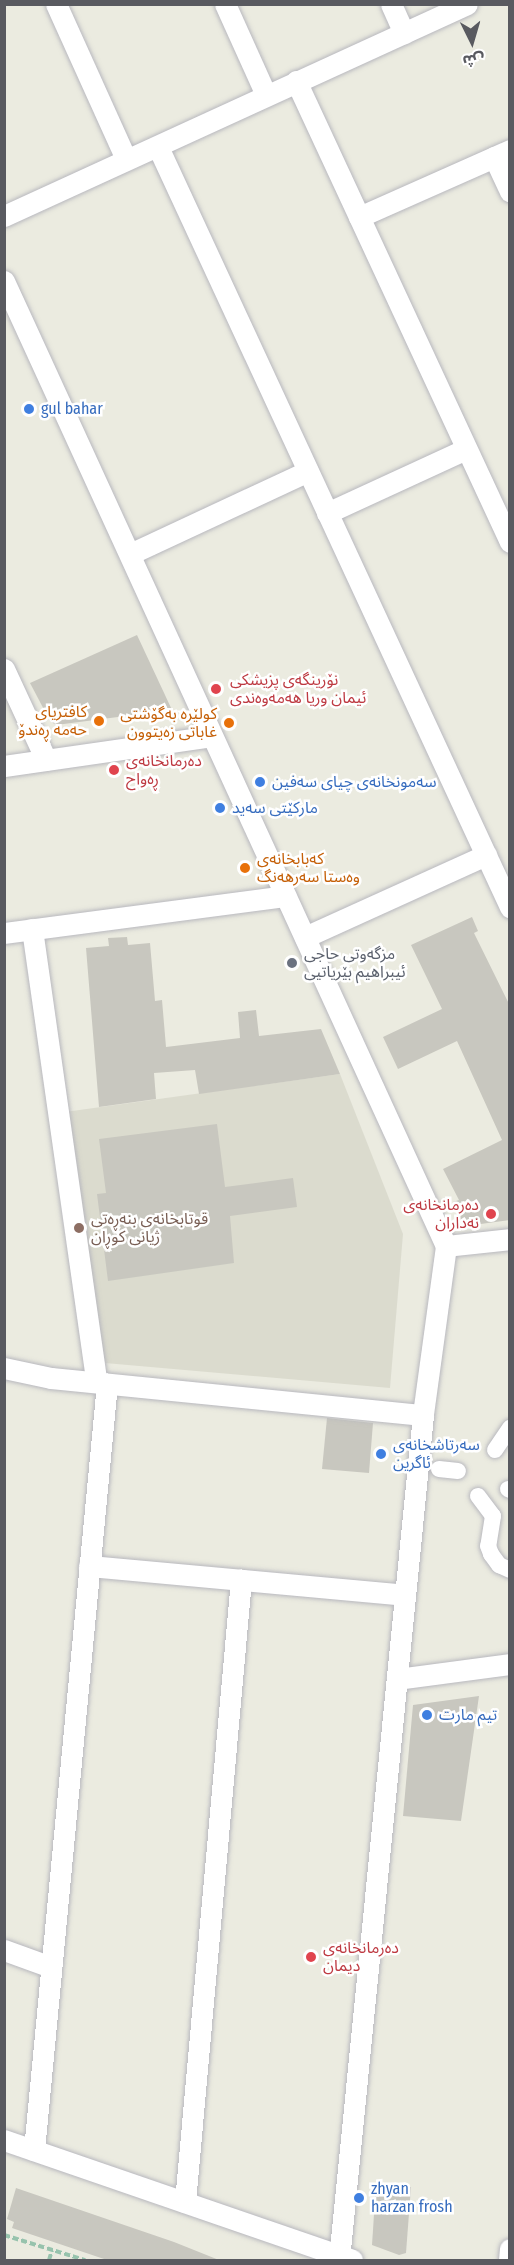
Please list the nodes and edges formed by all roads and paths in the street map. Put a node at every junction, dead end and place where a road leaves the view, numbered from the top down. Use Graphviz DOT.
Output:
graph roads {
  1 [pos="56,4"];
  2 [pos="225,4"];
  3 [pos="391,4"];
  4 [pos="467,4"];
  5 [pos="404,33"];
  6 [pos="296,81"];
  7 [pos="266,95"];
  8 [pos="158,147"];
  9 [pos="502,153"];
  10 [pos="126,159"];
  11 [pos="510,192"];
  12 [pos="4,216"];
  13 [pos="359,217"];
  14 [pos="4,281"];
  15 [pos="466,449"];
  16 [pos="308,471"];
  17 [pos="327,513"];
  18 [pos="510,543"];
  19 [pos="130,554"];
  20 [pos="4,669"];
  21 [pos="212,735"];
  22 [pos="46,760"];
  23 [pos="4,766"];
  24 [pos="486,855"];
  25 [pos="286,896"];
  26 [pos="510,907"];
  27 [pos="32,929"];
  28 [pos="4,933"];
  29 [pos="305,937"];
  30 [pos="510,1239"];
  31 [pos="446,1246"];
  32 [pos="4,1368"];
  33 [pos="101,1382"];
  34 [pos="423,1415"];
  35 [pos="510,1428"];
  36 [pos="502,1451"];
  37 [pos="439,1469"];
  38 [pos="458,1471"];
  39 [pos="478,1496"];
  40 [pos="89,1566"];
  41 [pos="510,1570"];
  42 [pos="242,1580"];
  43 [pos="405,1595"];
  44 [pos="510,1664"];
  45 [pos="397,1679"];
  46 [pos="4,1950"];
  47 [pos="51,1967"];
  48 [pos="4,2140"];
  49 [pos="34,2150"];
  50 [pos="185,2202"];
  51 [pos="4,2235"];
  52 [pos="510,2249"];
  53 [pos="52,2250"];
  54 [pos="343,2259"];
  55 [pos="49,2260"];
  56 [pos="85,2260"];
  57 [pos="508,2260"];
  1 -- 10 [label="street"];
  2 -- 7 [label="street"];
  3 -- 5 [label="street"];
  4 -- 5 [label="street"];
  5 -- 6 [label="street"];
  6 -- 7 [label="street"];
  6 -- 13 [label="street"];
  7 -- 8 [label="street"];
  8 -- 10 [label="street"];
  8 -- 16 [label="street"];
  9 -- 11 [label="street"];
  9 -- 13 [label="street"];
  10 -- 12 [label="street"];
  13 -- 15 [label="street"];
  14 -- 19 [label="street"];
  15 -- 17 [label="street"];
  15 -- 18 [label="street"];
  16 -- 17 [label="street"];
  16 -- 19 [label="street"];
  17 -- 24 [label="street"];
  19 -- 21 [label="street"];
  20 -- 22 [label="street"];
  21 -- 22 [label="street"];
  21 -- 25 [label="street"];
  22 -- 23 [label="street"];
  24 -- 26 [label="street"];
  24 -- 29 [label="street"];
  25 -- 27 [label="street"];
  25 -- 29 [label="street"];
  27 -- 28 [label="street"];
  27 -- 33 [label="street"];
  29 -- 31 [label="street"];
  30 -- 31 [label="street"];
  31 -- 34 [label="street"];
  32 -- 33 [label="street"];
  33 -- 34 [label="street"];
  33 -- 40 [label="street"];
  34 -- 43 [label="street"];
  35 -- 36 [label="street"];
  37 -- 38 [label="street"];
  39 -- 41 [label="street"];
  40 -- 42 [label="street"];
  40 -- 47 [label="street"];
  42 -- 43 [label="street"];
  42 -- 50 [label="street"];
  43 -- 45 [label="street"];
  44 -- 45 [label="street"];
  45 -- 54 [label="street"];
  46 -- 47 [label="street"];
  47 -- 49 [label="street"];
  48 -- 49 [label="street"];
  49 -- 50 [label="street"];
  50 -- 54 [label="street"];
  51 -- 53 [label="path"];
  52 -- 57 [label="street"];
  53 -- 55 [label="path"];
  53 -- 56 [label="path"];
}
